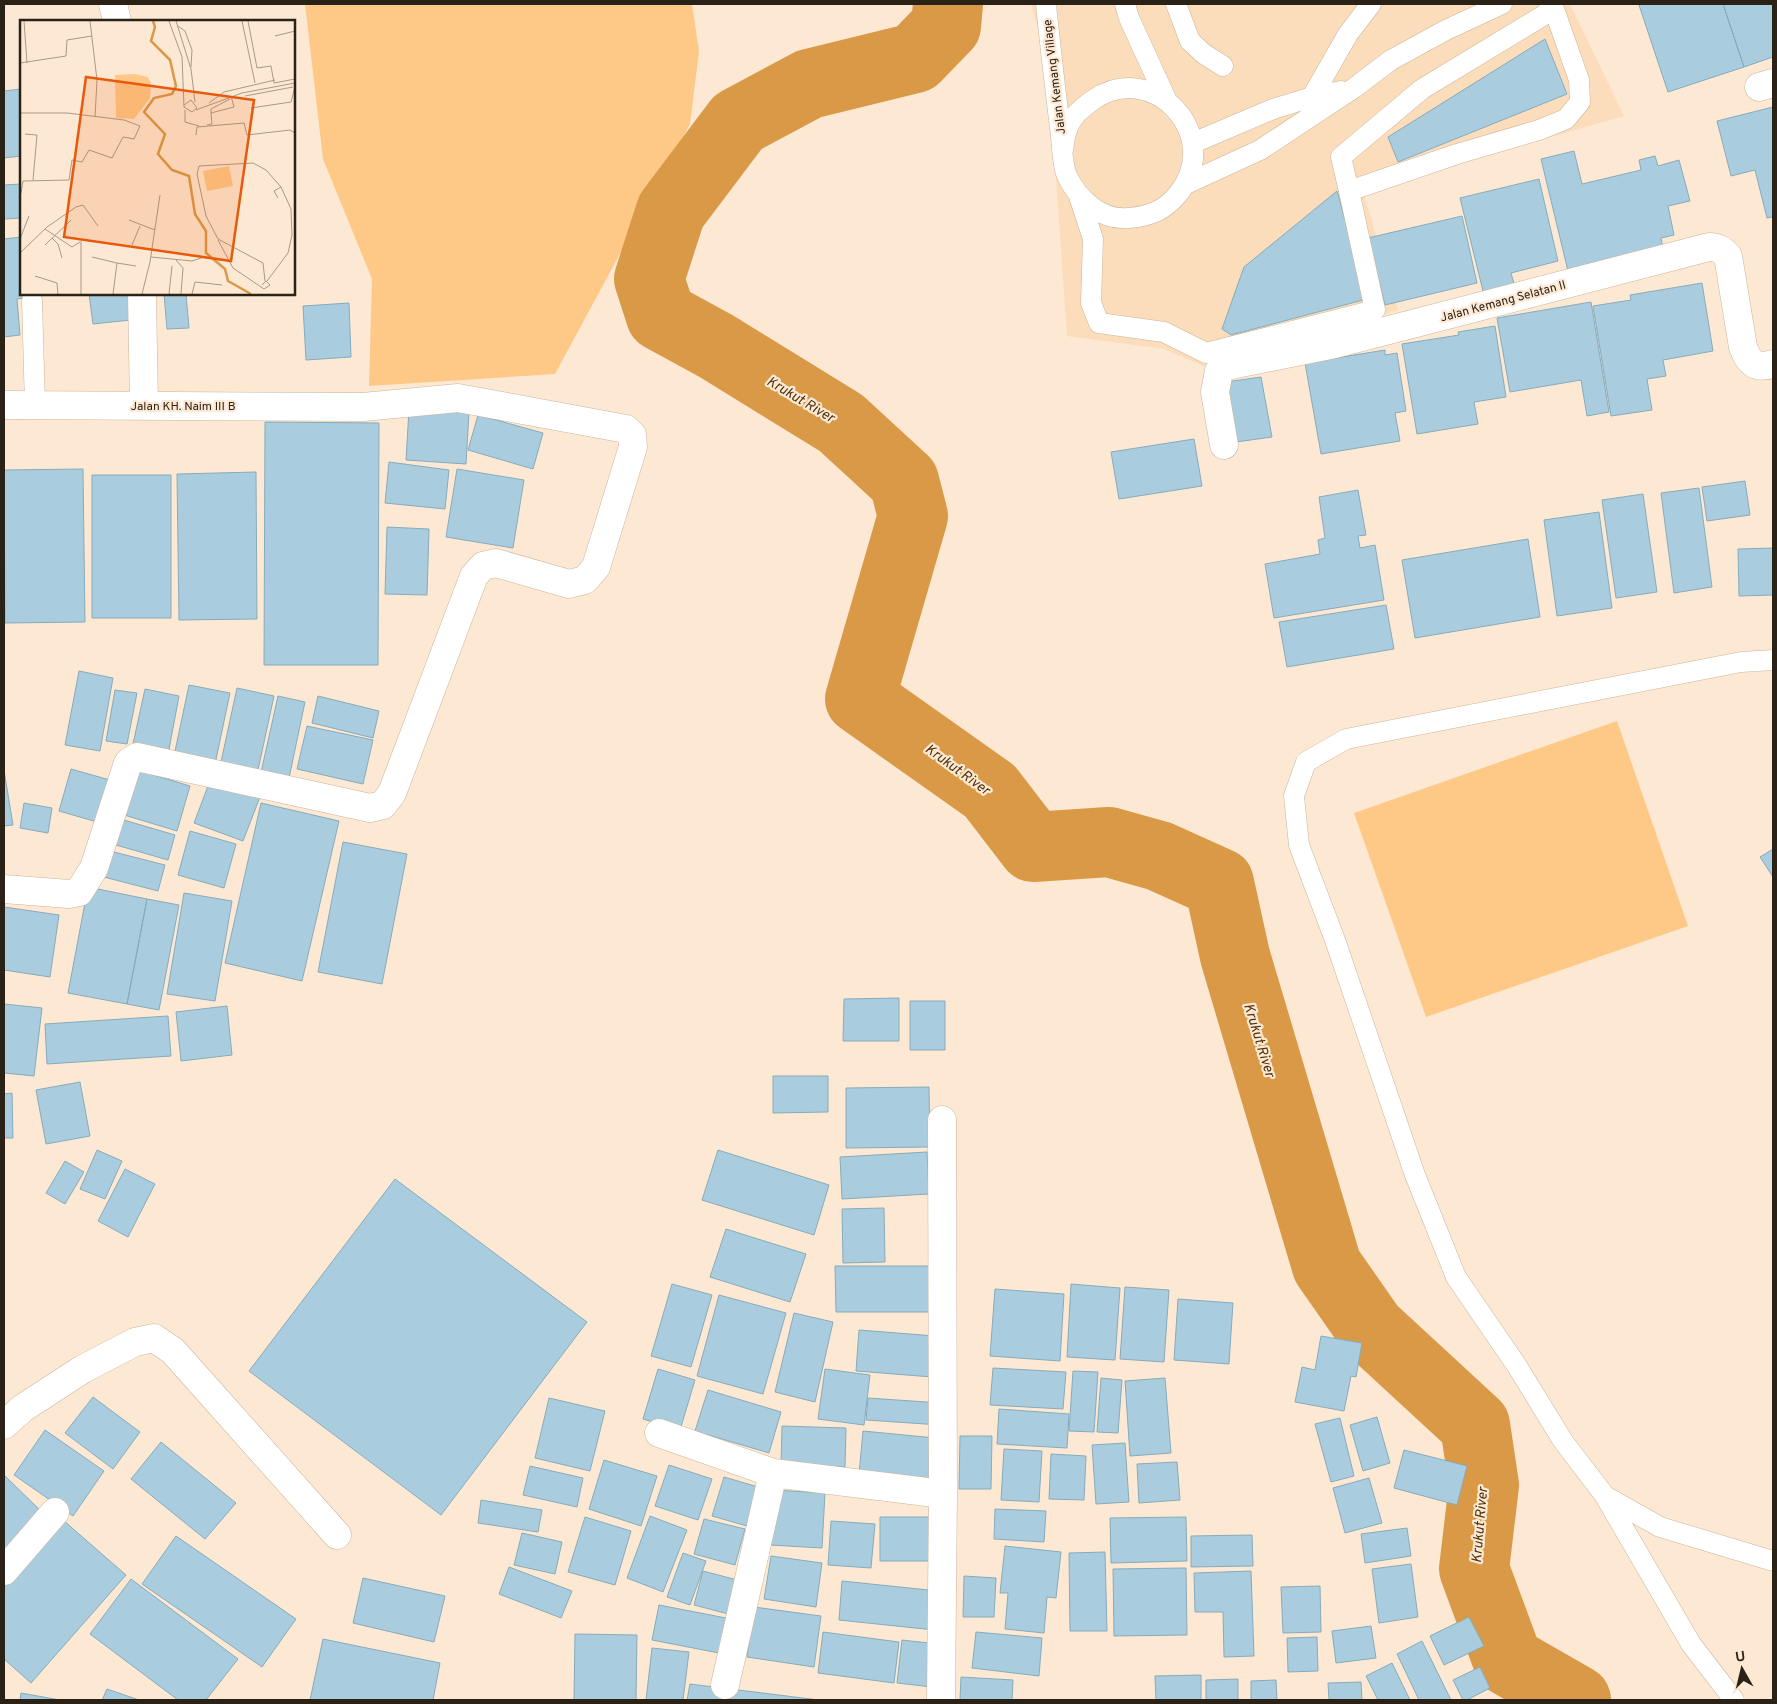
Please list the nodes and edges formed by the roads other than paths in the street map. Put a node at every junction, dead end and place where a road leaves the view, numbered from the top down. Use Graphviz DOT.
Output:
graph roads {
  1 [pos="113,4"];
  2 [pos="1046,4"];
  3 [pos="1125,4"];
  4 [pos="1176,4"];
  5 [pos="1371,4"];
  6 [pos="1502,4"];
  7 [pos="1552,7"];
  8 [pos="116,20"];
  9 [pos="1223,66"];
  10 [pos="1354,88"];
  11 [pos="1312,97"];
  12 [pos="1167,101"];
  13 [pos="1193,143"];
  14 [pos="1063,150"];
  15 [pos="1186,184"];
  16 [pos="1350,191"];
  17 [pos="1079,196"];
  18 [pos="142,295"];
  19 [pos="32,300"];
  20 [pos="1773,364"];
  21 [pos="4,405"];
  22 [pos="36,406"];
  23 [pos="144,406"];
  24 [pos="1224,445"];
  25 [pos="1773,660"];
  26 [pos="4,889"];
  27 [pos="942,1120"];
  28 [pos="4,1425"];
  29 [pos="659,1433"];
  30 [pos="773,1474"];
  31 [pos="943,1494"];
  32 [pos="1605,1496"];
  33 [pos="55,1512"];
  34 [pos="337,1535"];
  35 [pos="1773,1561"];
  36 [pos="4,1571"];
  37 [pos="724,1685"];
  38 [pos="941,1700"];
  39 [pos="1734,1700"];
  1 -- 8 [label="street"];
  2 -- 14 [label="lane, Jalan Kemang Village"];
  3 -- 12 [label="lane"];
  4 -- 9 [label="lane"];
  5 -- 11 [label="lane"];
  6 -- 10 [label="lane"];
  7 -- 16 [label="lane"];
  7 -- 16 [label="lane"];
  10 -- 11 [label="lane"];
  10 -- 15 [label="lane"];
  11 -- 13 [label="lane"];
  12 -- 13 [label="lane"];
  12 -- 14 [label="lane"];
  13 -- 15 [label="lane"];
  14 -- 17 [label="lane"];
  15 -- 17 [label="lane"];
  16 -- 17 [label="lane"];
  18 -- 23 [label="street"];
  19 -- 22 [label="lane"];
  20 -- 24 [label="street, Jalan Kemang Selatan II"];
  21 -- 22 [label="street, Jalan KH. Naim III B"];
  22 -- 23 [label="street, Jalan KH. Naim III B"];
  23 -- 26 [label="street, Jalan KH. Naim III B"];
  25 -- 32 [label="lane"];
  27 -- 31 [label="street"];
  28 -- 34 [label="street"];
  29 -- 30 [label="street"];
  30 -- 31 [label="street"];
  30 -- 37 [label="street"];
  31 -- 38 [label="street"];
  32 -- 35 [label="lane"];
  32 -- 39 [label="lane"];
  33 -- 36 [label="street"];
}
